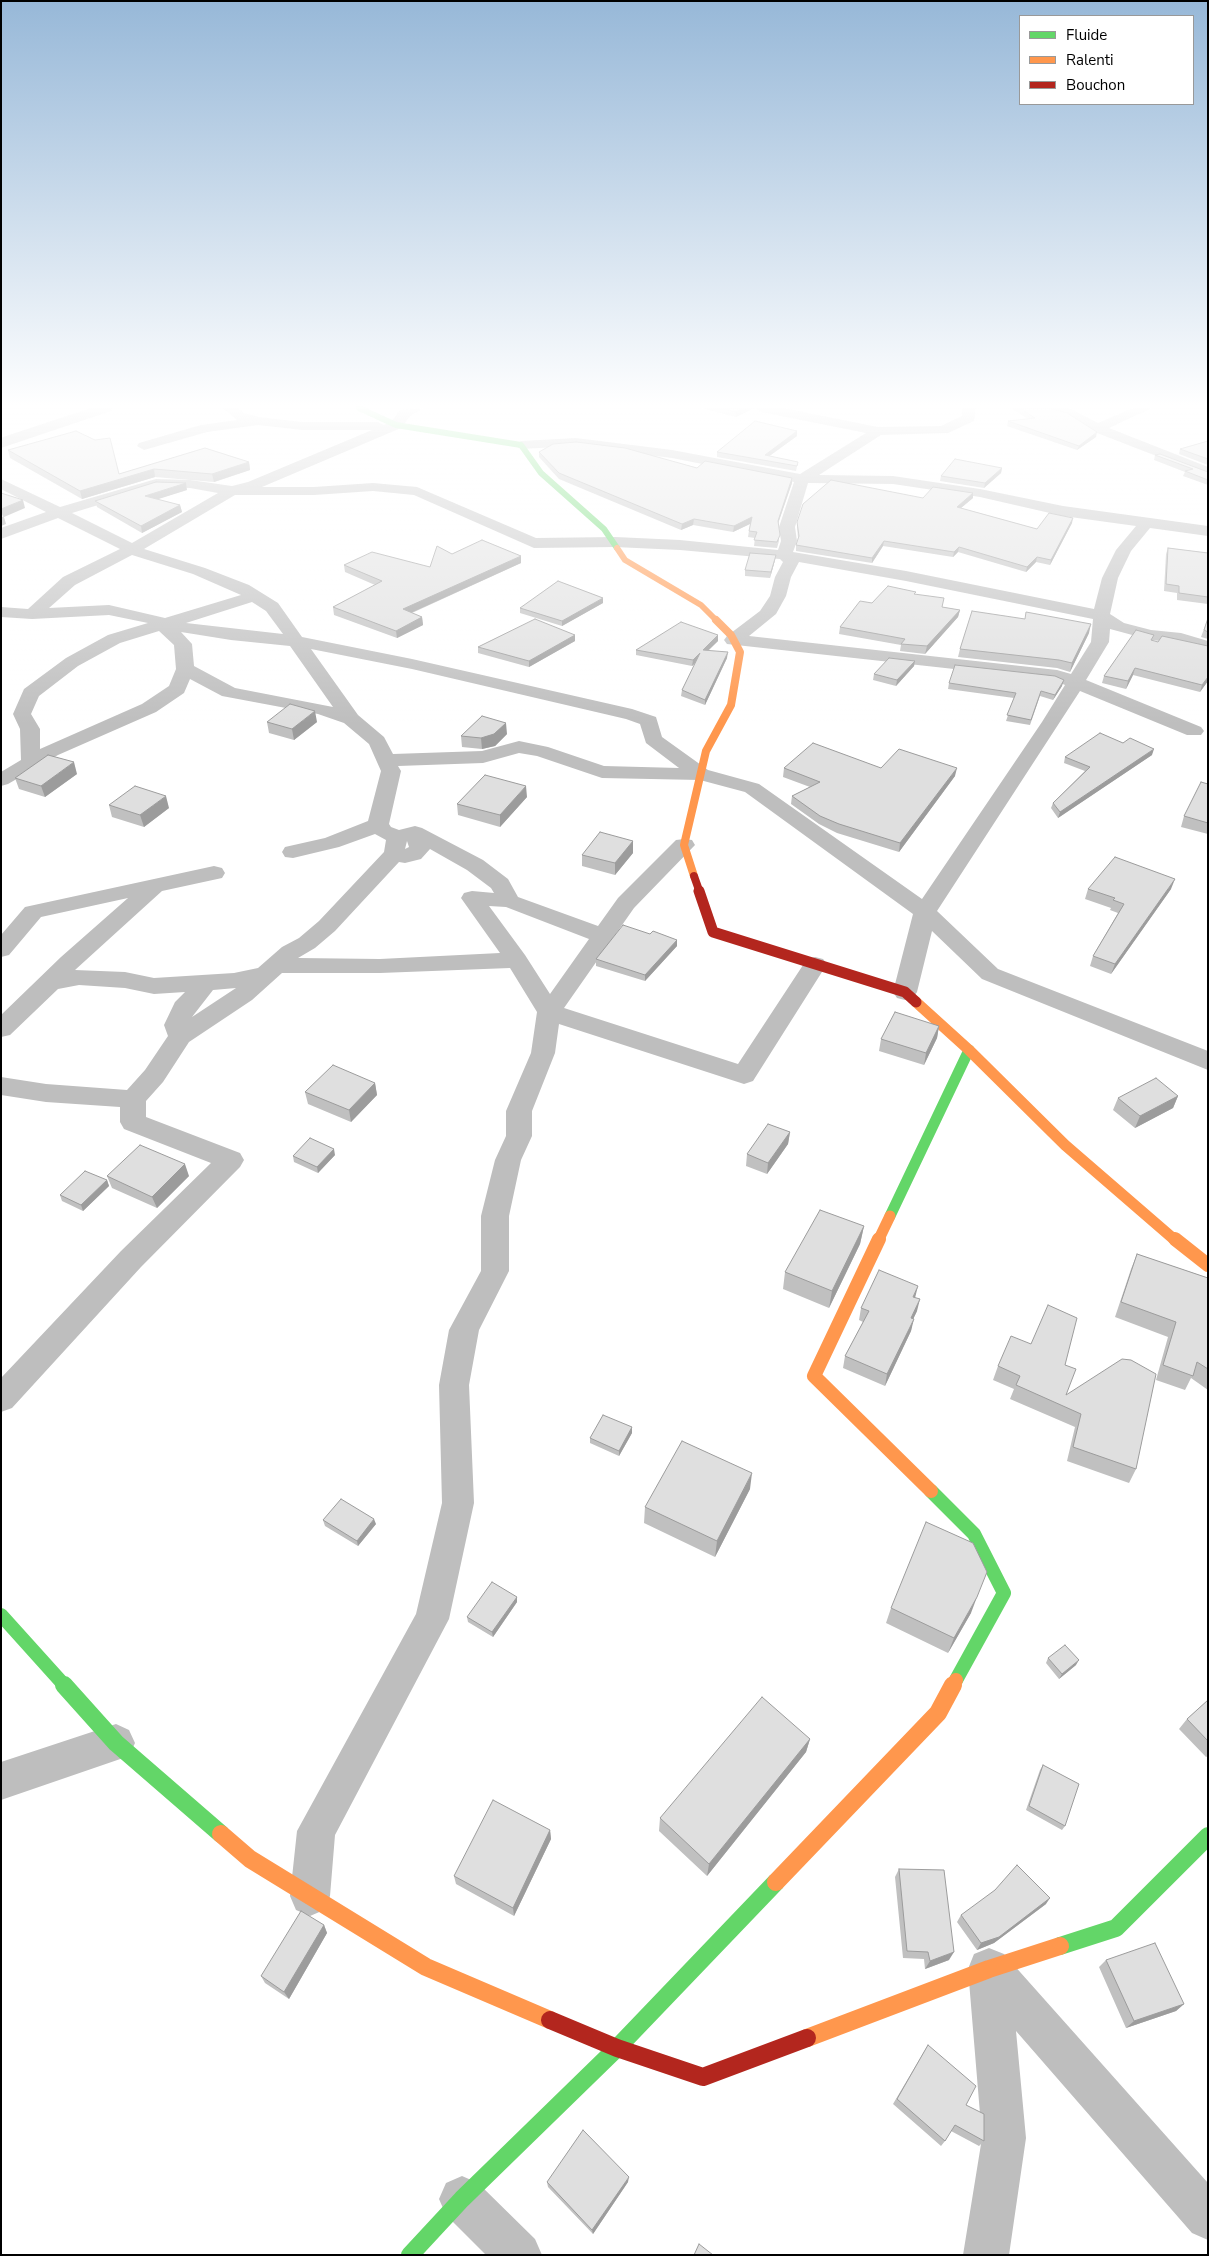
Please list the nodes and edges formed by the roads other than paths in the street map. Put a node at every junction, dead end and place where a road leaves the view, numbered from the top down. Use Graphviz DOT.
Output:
graph roads {
  1 [pos="56,513"];
  2 [pos="62,513"];
  3 [pos="194,513"];
  4 [pos="467,513"];
  5 [pos="587,513"];
  6 [pos="791,513"];
  7 [pos="1079,513"];
  8 [pos="1146,523"];
  9 [pos="1208,531"];
  10 [pos="1,534"];
  11 [pos="615,542"];
  12 [pos="133,549"];
  13 [pos="784,555"];
  14 [pos="254,596"];
  15 [pos="1,612"];
  16 [pos="32,614"];
  17 [pos="1102,616"];
  18 [pos="162,624"];
  19 [pos="733,640"];
  20 [pos="297,641"];
  21 [pos="1208,647"];
  22 [pos="185,669"];
  23 [pos="1076,682"];
  24 [pos="352,719"];
  25 [pos="1194,731"];
  26 [pos="386,760"];
  27 [pos="31,763"];
  28 [pos="701,774"];
  29 [pos="1,780"];
  30 [pos="378,825"];
  31 [pos="402,841"];
  32 [pos="684,845"];
  33 [pos="293,852"];
  34 [pos="214,873"];
  35 [pos="157,885"];
  36 [pos="509,901"];
  37 [pos="33,912"];
  38 [pos="925,912"];
  39 [pos="1,916"];
  40 [pos="603,936"];
  41 [pos="1,950"];
  42 [pos="517,960"];
  43 [pos="815,964"];
  44 [pos="272,969"];
  45 [pos="50,983"];
  46 [pos="205,984"];
  47 [pos="163,985"];
  48 [pos="905,992"];
  49 [pos="184,1008"];
  50 [pos="549,1012"];
  51 [pos="1,1029"];
  52 [pos="180,1036"];
  53 [pos="968,1050"];
  54 [pos="1208,1061"];
  55 [pos="1,1086"];
  56 [pos="134,1099"];
  57 [pos="1208,1265"];
  58 [pos="1,1399"];
  59 [pos="1,1615"];
  60 [pos="116,1743"];
  61 [pos="1,1780"];
  62 [pos="1208,1836"];
  63 [pos="310,1896"];
  64 [pos="989,1969"];
  65 [pos="617,2048"];
  66 [pos="462,2199"];
  67 [pos="1208,2217"];
  68 [pos="410,2255"];
  69 [pos="519,2255"];
  70 [pos="986,2255"];
  1 -- 10 [label="street"];
  2 -- 12 [label="street"];
  3 -- 12 [label="street"];
  4 -- 11 [label="street"];
  5 -- 11 [label="street"];
  6 -- 13 [label="street"];
  7 -- 8 [label="street"];
  8 -- 9 [label="street"];
  8 -- 17 [label="street"];
  11 -- 13 [label="street"];
  11 -- 19 [label="street"];
  12 -- 14 [label="street"];
  12 -- 16 [label="street"];
  13 -- 17 [label="street"];
  13 -- 19 [label="street"];
  14 -- 18 [label="street"];
  14 -- 20 [label="street"];
  15 -- 16 [label="street"];
  16 -- 18 [label="street"];
  17 -- 21 [label="street"];
  17 -- 23 [label="street"];
  18 -- 20 [label="street"];
  18 -- 22 [label="street"];
  18 -- 27 [label="street"];
  19 -- 23 [label="street"];
  19 -- 28 [label="street"];
  20 -- 24 [label="street"];
  20 -- 28 [label="street"];
  22 -- 24 [label="street"];
  22 -- 27 [label="street"];
  23 -- 25 [label="street"];
  23 -- 38 [label="street"];
  24 -- 26 [label="street"];
  26 -- 28 [label="street"];
  26 -- 30 [label="street"];
  27 -- 29 [label="street"];
  28 -- 32 [label="street"];
  28 -- 38 [label="street"];
  30 -- 31 [label="street"];
  30 -- 33 [label="street"];
  31 -- 36 [label="street"];
  31 -- 44 [label="street"];
  32 -- 40 [label="street"];
  32 -- 43 [label="street"];
  34 -- 35 [label="street"];
  35 -- 37 [label="street"];
  35 -- 45 [label="street"];
  36 -- 40 [label="street"];
  36 -- 42 [label="street"];
  37 -- 39 [label="street"];
  37 -- 41 [label="street"];
  38 -- 48 [label="street"];
  38 -- 54 [label="street"];
  40 -- 50 [label="street"];
  42 -- 44 [label="street"];
  42 -- 50 [label="street"];
  43 -- 48 [label="street"];
  43 -- 50 [label="street"];
  44 -- 46 [label="street"];
  44 -- 52 [label="street"];
  45 -- 47 [label="street"];
  45 -- 51 [label="street"];
  46 -- 47 [label="street"];
  46 -- 49 [label="street"];
  47 -- 49 [label="street"];
  48 -- 53 [label="street"];
  49 -- 52 [label="street"];
  50 -- 63 [label="street"];
  52 -- 56 [label="street"];
  53 -- 57 [label="street"];
  53 -- 65 [label="street"];
  55 -- 56 [label="street"];
  56 -- 58 [label="street"];
  59 -- 60 [label="street"];
  60 -- 61 [label="street"];
  60 -- 63 [label="street"];
  62 -- 64 [label="street"];
  63 -- 65 [label="street"];
  64 -- 65 [label="street"];
  64 -- 67 [label="street"];
  64 -- 70 [label="street"];
  65 -- 66 [label="street"];
  66 -- 68 [label="street"];
  66 -- 69 [label="street"];
}
